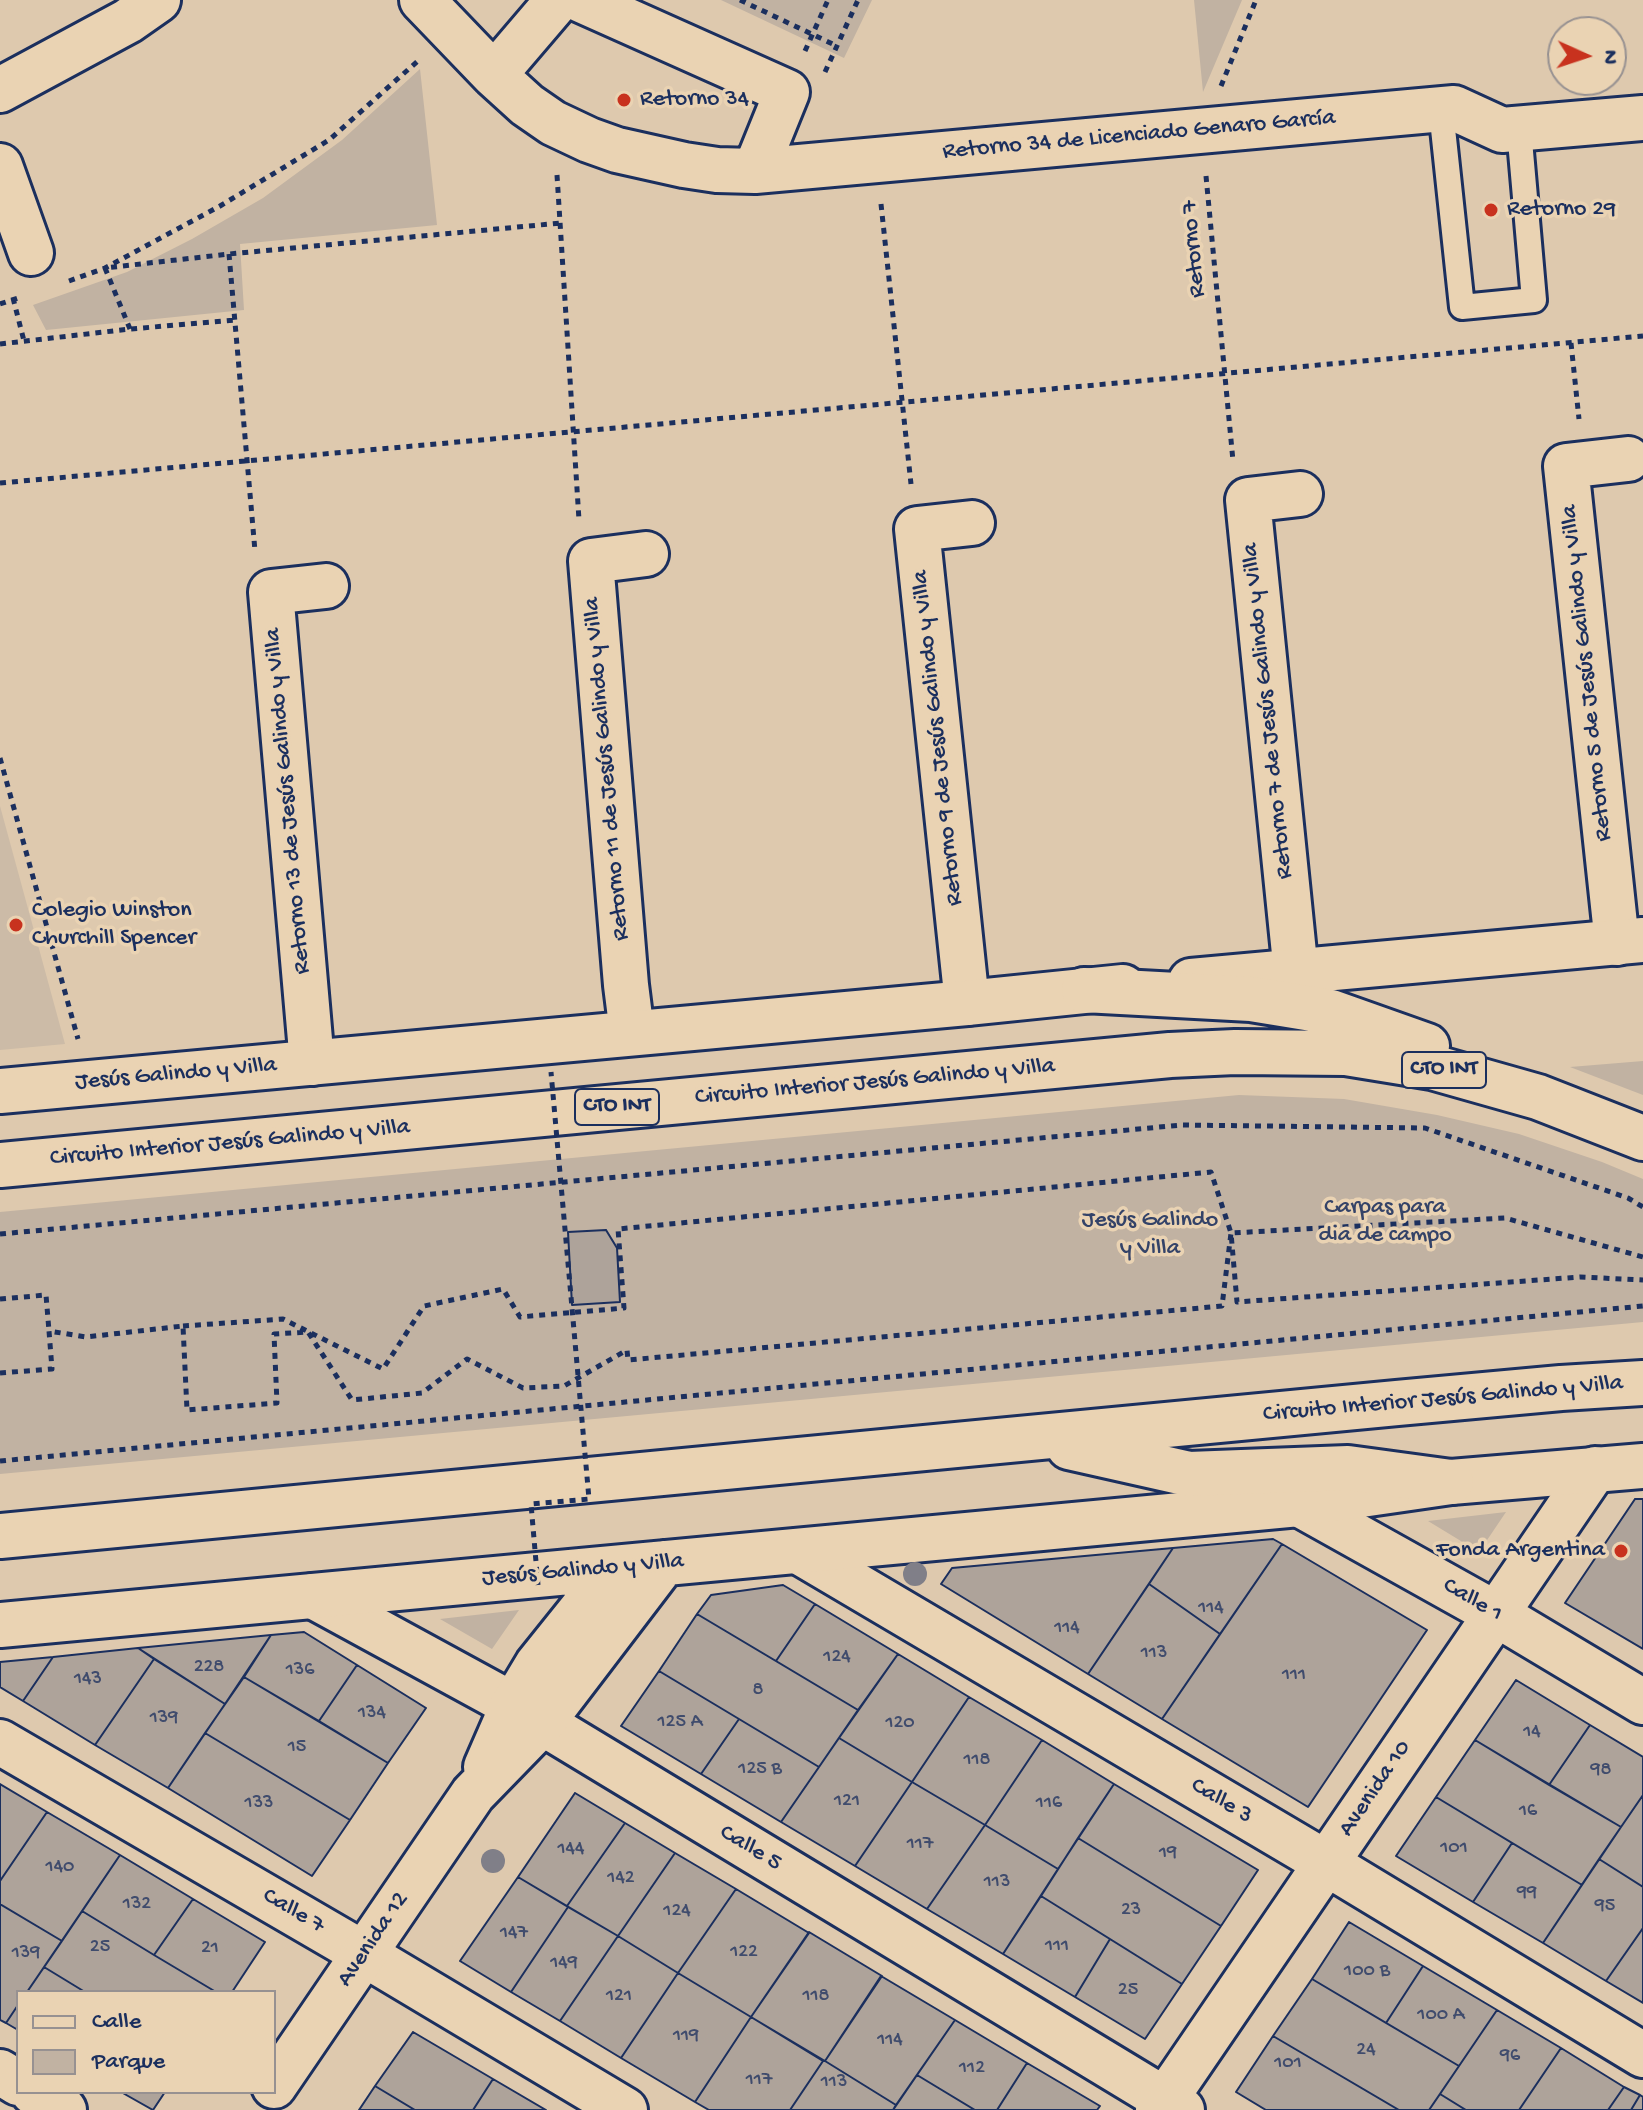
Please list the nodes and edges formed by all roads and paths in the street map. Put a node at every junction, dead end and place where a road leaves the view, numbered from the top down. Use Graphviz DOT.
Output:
graph roads {
  1 [pos="158,0"];
  2 [pos="558,0"];
  3 [pos="581,0"];
  4 [pos="740,0"];
  5 [pos="828,0"];
  6 [pos="858,0"];
  7 [pos="1256,0"];
  8 [pos="435,14"];
  9 [pos="812,34"];
  10 [pos="837,46"];
  11 [pos="494,75"];
  12 [pos="0,90"];
  13 [pos="787,92"];
  14 [pos="1441,110"];
  15 [pos="1643,118"];
  16 [pos="553,123"];
  17 [pos="1519,129"];
  18 [pos="1202,131"];
  19 [pos="877,159"];
  20 [pos="0,166"];
  21 [pos="755,171"];
  22 [pos="561,223"];
  23 [pos="229,254"];
  24 [pos="105,268"];
  25 [pos="29,274"];
  26 [pos="66,281"];
  27 [pos="0,304"];
  28 [pos="236,320"];
  29 [pos="130,329"];
  30 [pos="1643,336"];
  31 [pos="1571,343"];
  32 [pos="0,344"];
  33 [pos="1224,374"];
  34 [pos="902,403"];
  35 [pos="574,432"];
  36 [pos="1628,459"];
  37 [pos="246,461"];
  38 [pos="1584,464"];
  39 [pos="0,483"];
  40 [pos="1300,494"];
  41 [pos="1248,500"];
  42 [pos="972,523"];
  43 [pos="917,529"];
  44 [pos="646,554"];
  45 [pos="591,561"];
  46 [pos="326,586"];
  47 [pos="271,592"];
  48 [pos="0,758"];
  49 [pos="1630,942"];
  50 [pos="1296,973"];
  51 [pos="1084,990"];
  52 [pos="967,1003"];
  53 [pos="632,1033"];
  54 [pos="312,1063"];
  55 [pos="551,1072"];
  56 [pos="90,1083"];
  57 [pos="0,1091"];
  58 [pos="1538,1097"];
  59 [pos="1643,1138"];
  60 [pos="0,1165"];
  61 [pos="1643,1207"];
  62 [pos="1231,1233"];
  63 [pos="0,1234"];
  64 [pos="1643,1257"];
  65 [pos="1643,1280"];
  66 [pos="0,1299"];
  67 [pos="1643,1306"];
  68 [pos="183,1326"];
  69 [pos="49,1331"];
  70 [pos="308,1332"];
  71 [pos="0,1373"];
  72 [pos="1643,1383"];
  73 [pos="1031,1438"];
  74 [pos="0,1461"];
  75 [pos="1643,1466"];
  76 [pos="1595,1469"];
  77 [pos="1451,1482"];
  78 [pos="1299,1504"];
  79 [pos="0,1536"];
  80 [pos="798,1551"];
  81 [pos="664,1563"];
  82 [pos="614,1569"];
  83 [pos="538,1585"];
  84 [pos="313,1596"];
  85 [pos="1496,1614"];
  86 [pos="0,1625"];
  87 [pos="1643,1702"];
  88 [pos="528,1714"];
  89 [pos="0,1742"];
  90 [pos="1326,1863"];
  91 [pos="364,1954"];
  92 [pos="1643,2055"];
  93 [pos="276,2083"];
  94 [pos="36,2094"];
  95 [pos="1168,2107"];
  96 [pos="64,2110"];
  97 [pos="625,2110"];
  1 -- 12 [label="main road"];
  2 -- 11 [label="main road"];
  3 -- 13 [label="main road"];
  4 -- 9 [label="path"];
  5 -- 9 [label="path"];
  6 -- 10 [label="path"];
  7 -- 18 [label="path, Retorno 7"];
  8 -- 11 [label="main road, Retorno 34 de Licenciado Genaro García"];
  8 -- 24 [label="path"];
  9 -- 10 [label="path"];
  9 -- 13 [label="path"];
  10 -- 13 [label="path"];
  11 -- 16 [label="main road, Retorno 34 de Licenciado Genaro García"];
  13 -- 21 [label="main road"];
  14 -- 17 [label="main road, Retorno 34 de Licenciado Genaro García"];
  14 -- 17 [label="lane"];
  14 -- 18 [label="main road, Retorno 34 de Licenciado Genaro García"];
  15 -- 17 [label="main road, Retorno 34 de Licenciado Genaro García"];
  16 -- 21 [label="main road, Retorno 34 de Licenciado Genaro García"];
  16 -- 22 [label="path"];
  18 -- 19 [label="main road, Retorno 34 de Licenciado Genaro García"];
  18 -- 33 [label="path, Retorno 7"];
  19 -- 21 [label="main road, Retorno 34 de Licenciado Genaro García"];
  19 -- 34 [label="path"];
  20 -- 25 [label="main road"];
  22 -- 23 [label="path"];
  22 -- 35 [label="path"];
  23 -- 24 [label="path"];
  23 -- 28 [label="path"];
  24 -- 26 [label="path"];
  24 -- 29 [label="path"];
  25 -- 27 [label="path"];
  28 -- 29 [label="path"];
  28 -- 37 [label="path"];
  29 -- 32 [label="path"];
  30 -- 31 [label="path"];
  31 -- 33 [label="path"];
  31 -- 38 [label="path"];
  33 -- 34 [label="path"];
  33 -- 41 [label="path, Retorno 7"];
  34 -- 35 [label="path"];
  34 -- 43 [label="path"];
  35 -- 37 [label="path"];
  35 -- 45 [label="path"];
  36 -- 38 [label="main road"];
  37 -- 39 [label="path"];
  37 -- 47 [label="path"];
  38 -- 49 [label="main road, Retorno 5 de Jesús Galindo y Villa"];
  40 -- 41 [label="main road"];
  41 -- 50 [label="main road, Retorno 7 de Jesús Galindo y Villa"];
  42 -- 43 [label="main road"];
  43 -- 52 [label="main road, Retorno 9 de Jesús Galindo y Villa"];
  44 -- 45 [label="main road"];
  45 -- 53 [label="main road, Retorno 11 de Jesús Galindo y Villa"];
  46 -- 47 [label="main road, Retorno 13 de Jesús Galindo y Villa"];
  47 -- 54 [label="main road, Retorno 13 de Jesús Galindo y Villa"];
  48 -- 56 [label="path"];
  49 -- 50 [label="main road, Jesús Galindo y Villa"];
  50 -- 51 [label="main road, Jesús Galindo y Villa"];
  51 -- 52 [label="main road, Jesús Galindo y Villa"];
  51 -- 58 [label="main road"];
  52 -- 53 [label="main road, Jesús Galindo y Villa"];
  53 -- 54 [label="main road, Jesús Galindo y Villa"];
  54 -- 56 [label="main road, Jesús Galindo y Villa"];
  55 -- 83 [label="path, bridge"];
  56 -- 57 [label="main road, Jesús Galindo y Villa"];
  58 -- 59 [label="main road, Circuito Interior Jesús Galindo y Villa / CTO INT"];
  58 -- 60 [label="main road, Circuito Interior Jesús Galindo y Villa / CTO INT"];
  61 -- 63 [label="path"];
  62 -- 64 [label="path"];
  62 -- 65 [label="path"];
  62 -- 70 [label="path"];
  62 -- 70 [label="path"];
  66 -- 69 [label="path"];
  67 -- 74 [label="path"];
  68 -- 69 [label="path"];
  68 -- 70 [label="path"];
  68 -- 70 [label="path"];
  69 -- 71 [label="path"];
  72 -- 73 [label="main road, Circuito Interior Jesús Galindo y Villa"];
  73 -- 77 [label="main road"];
  73 -- 79 [label="main road, Circuito Interior Jesús Galindo y Villa"];
  75 -- 76 [label="main road, Jesús Galindo y Villa"];
  76 -- 77 [label="main road, Jesús Galindo y Villa"];
  76 -- 85 [label="main road, Avenida 10"];
  77 -- 78 [label="main road, Jesús Galindo y Villa"];
  78 -- 80 [label="main road, Jesús Galindo y Villa"];
  78 -- 85 [label="main road, Calle 1"];
  80 -- 81 [label="main road, Jesús Galindo y Villa"];
  80 -- 90 [label="main road, Calle 3"];
  81 -- 82 [label="main road, Jesús Galindo y Villa"];
  81 -- 88 [label="main road, Avenida 12"];
  82 -- 84 [label="main road, Jesús Galindo y Villa"];
  82 -- 88 [label="main road, Avenida 12"];
  84 -- 86 [label="main road, Jesús Galindo y Villa"];
  84 -- 88 [label="main road, Calle 5"];
  85 -- 87 [label="main road, Calle 1"];
  85 -- 90 [label="main road, Avenida 10"];
  88 -- 91 [label="main road, Avenida 12"];
  88 -- 95 [label="main road, Calle 5"];
  89 -- 91 [label="main road, Calle 7"];
  90 -- 92 [label="main road, Calle 3"];
  90 -- 95 [label="main road, Avenida 10"];
  91 -- 93 [label="main road, Avenida 12"];
  91 -- 97 [label="main road, Calle 7"];
  94 -- 96 [label="main road"];
}
